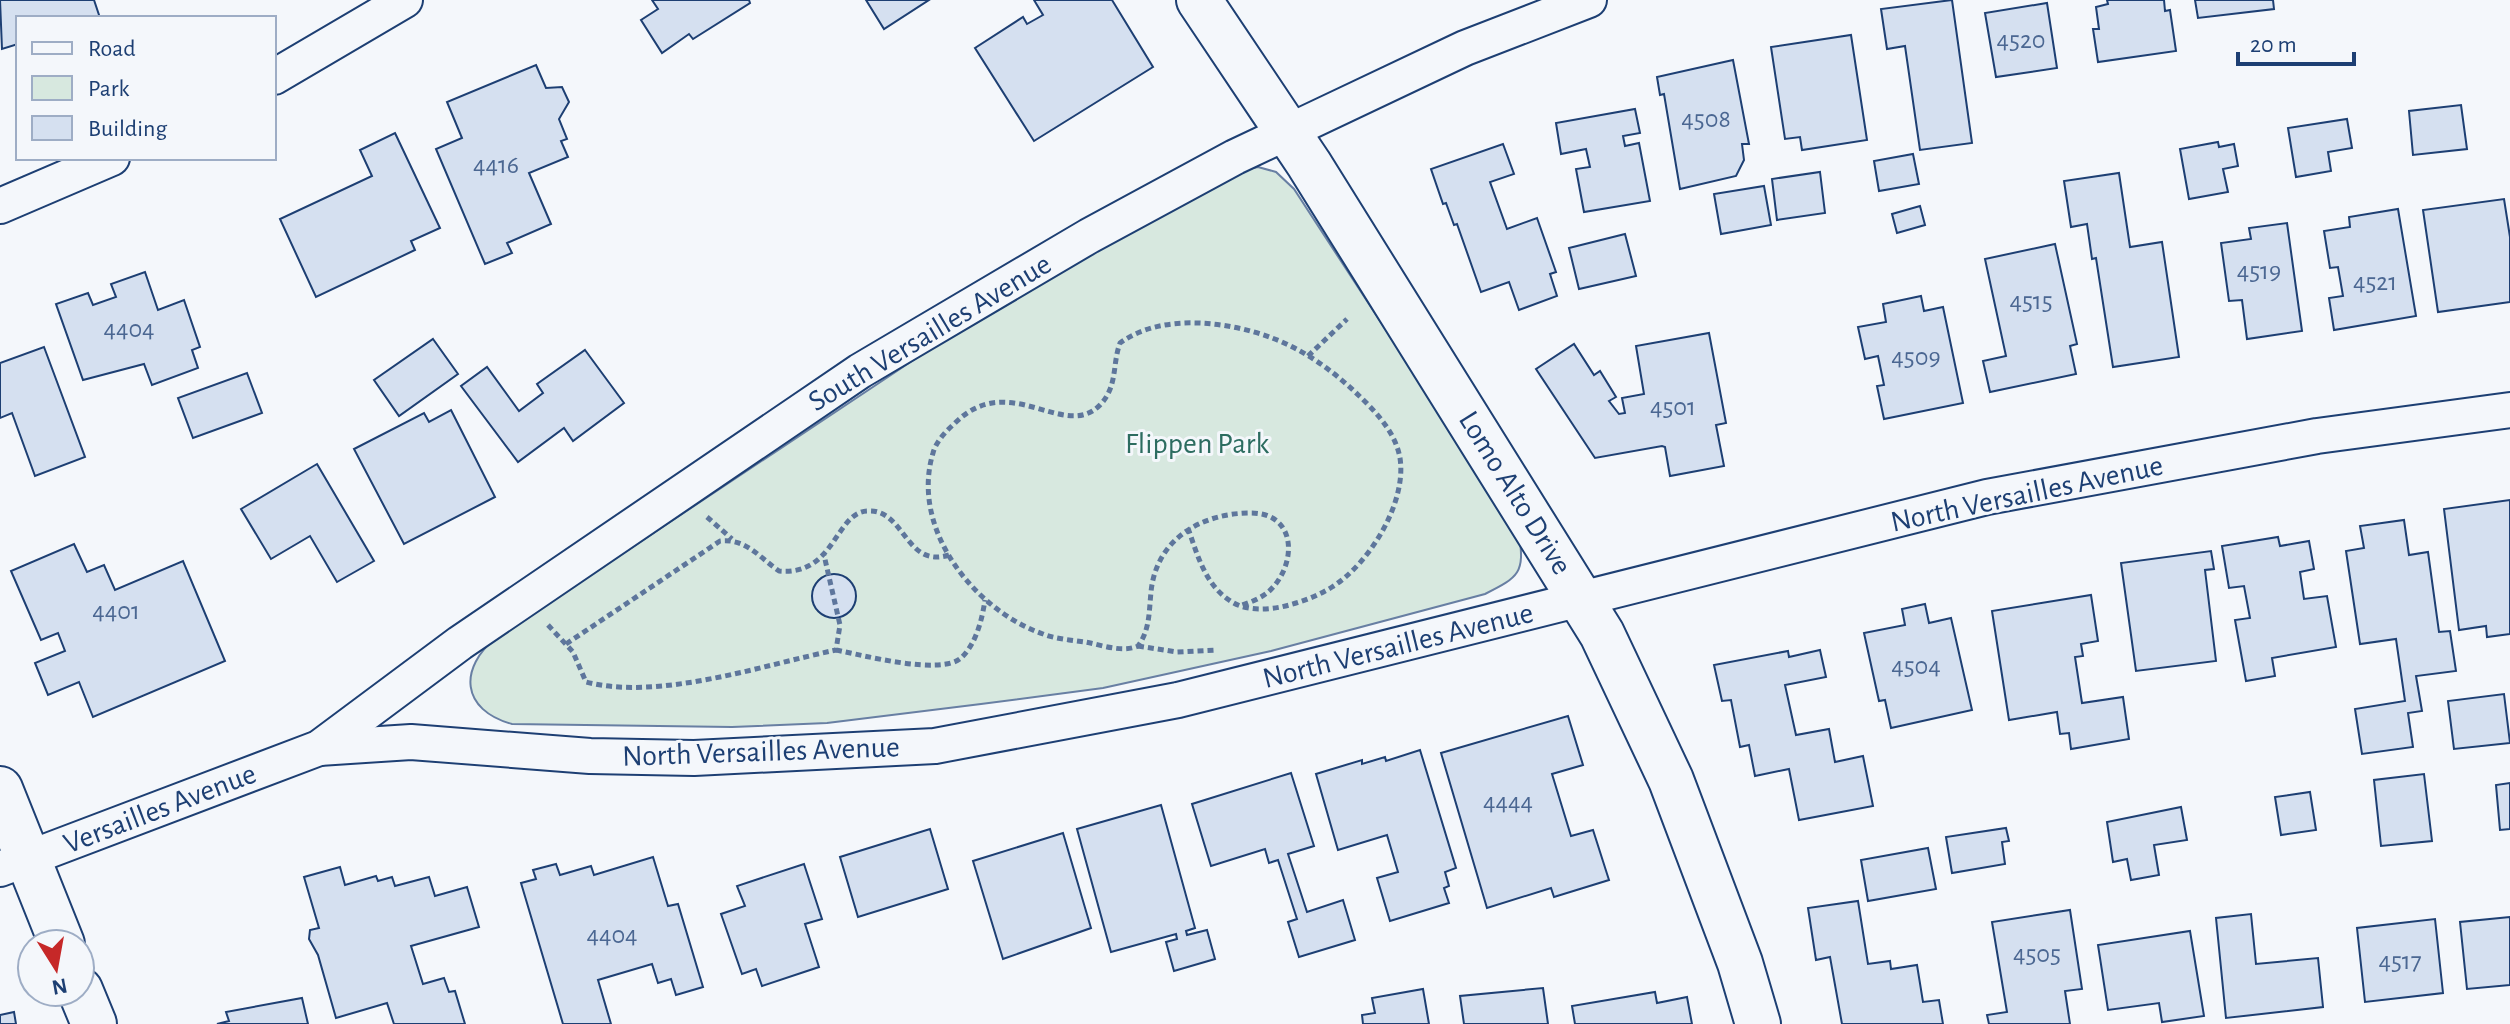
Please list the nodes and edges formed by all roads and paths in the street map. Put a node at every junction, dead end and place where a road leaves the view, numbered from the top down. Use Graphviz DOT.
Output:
graph roads {
  1 [pos="405,0"];
  2 [pos="1199,0"];
  3 [pos="1589,0"];
  4 [pos="276,76"];
  5 [pos="1288,131"];
  6 [pos="107,160"];
  7 [pos="0,206"];
  8 [pos="1347,319"];
  9 [pos="1308,356"];
  10 [pos="2510,410"];
  11 [pos="703,514"];
  12 [pos="1188,528"];
  13 [pos="733,540"];
  14 [pos="824,555"];
  15 [pos="949,555"];
  16 [pos="985,600"];
  17 [pos="1582,601"];
  18 [pos="1239,606"];
  19 [pos="539,615"];
  20 [pos="566,644"];
  21 [pos="1138,646"];
  22 [pos="836,650"];
  23 [pos="1219,650"];
  24 [pos="319,748"];
  25 [pos="0,789"];
  26 [pos="14,864"];
  27 [pos="52,928"];
  28 [pos="1758,1024"];
  1 -- 4 [label="street"];
  2 -- 5 [label="street, Lomo Alto Drive"];
  3 -- 5 [label="street, South Versailles Avenue"];
  5 -- 17 [label="street, Lomo Alto Drive"];
  5 -- 24 [label="street, South Versailles Avenue"];
  6 -- 7 [label="street"];
  8 -- 9 [label="path"];
  9 -- 15 [label="path"];
  9 -- 18 [label="path"];
  10 -- 17 [label="street, North Versailles Avenue"];
  11 -- 13 [label="path"];
  12 -- 18 [label="path"];
  12 -- 18 [label="path"];
  12 -- 21 [label="path"];
  13 -- 14 [label="path"];
  13 -- 20 [label="path"];
  14 -- 15 [label="path"];
  14 -- 22 [label="path"];
  15 -- 16 [label="path"];
  16 -- 21 [label="path"];
  16 -- 22 [label="path"];
  17 -- 24 [label="street, North Versailles Avenue"];
  17 -- 28 [label="street, Lomo Alto Drive"];
  19 -- 20 [label="path"];
  20 -- 22 [label="path"];
  21 -- 23 [label="path"];
  24 -- 26 [label="street, Versailles Avenue"];
  25 -- 26 [label="street"];
  26 -- 27 [label="street"];
}
